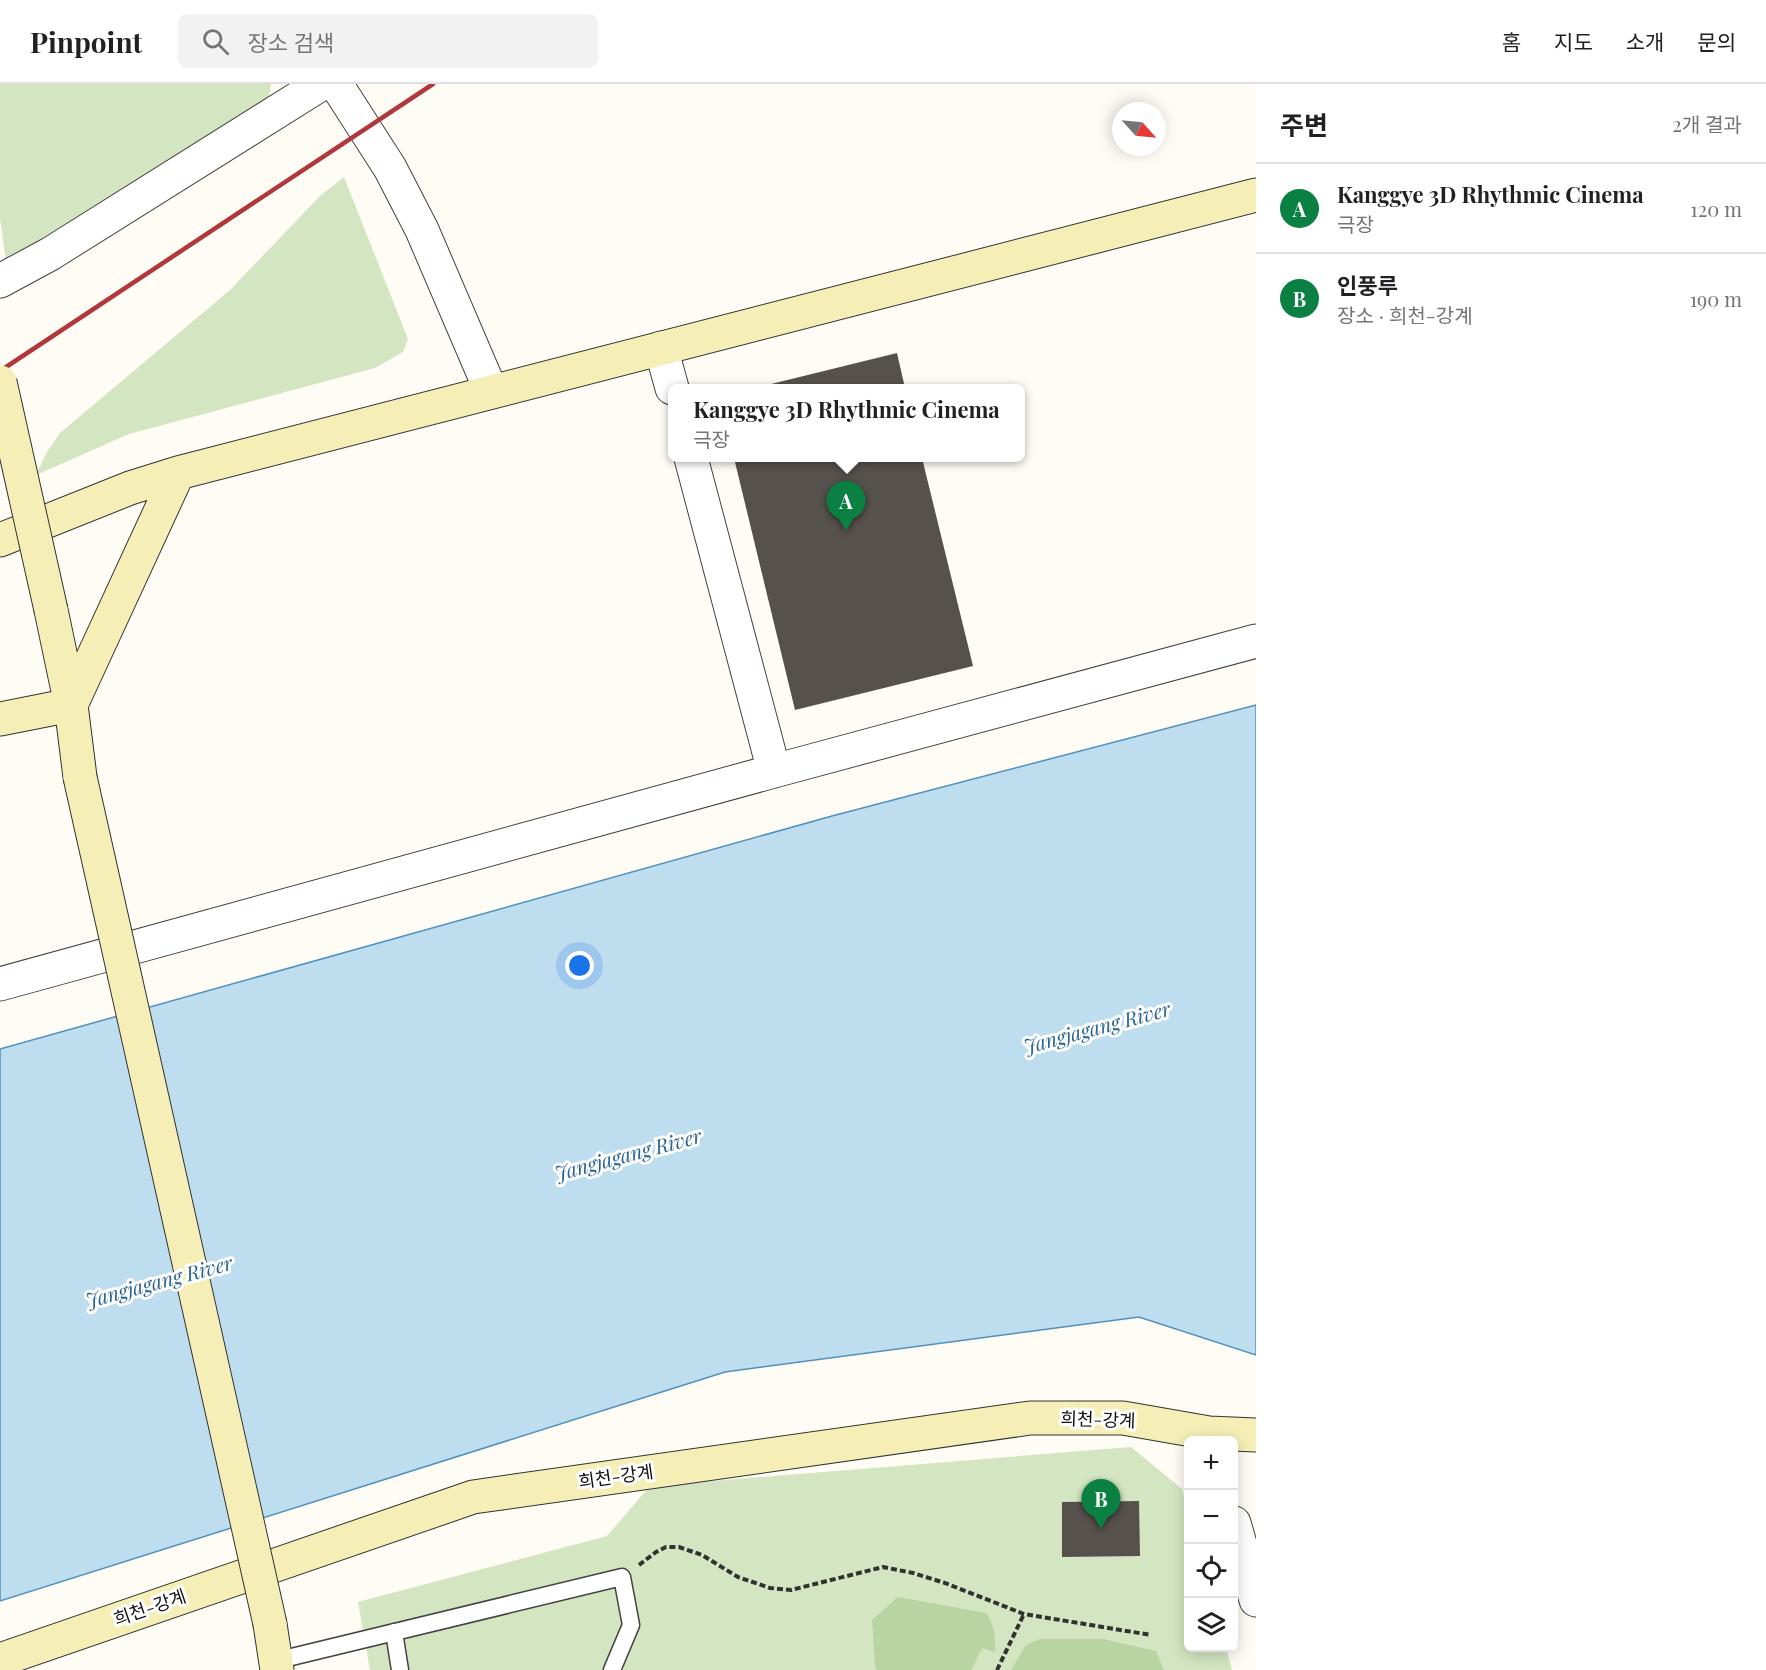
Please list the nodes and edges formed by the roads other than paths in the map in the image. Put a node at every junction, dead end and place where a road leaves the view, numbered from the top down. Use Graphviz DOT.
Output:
graph roads {
  1 [pos="321,84"];
  2 [pos="336,84"];
  3 [pos="1256,195"];
  4 [pos="0,281"];
  5 [pos="661,348"];
  6 [pos="0,382"];
  7 [pos="671,384"];
  8 [pos="491,391"];
  9 [pos="691,462"];
  10 [pos="178,472"];
  11 [pos="0,540"];
  12 [pos="1256,641"];
  13 [pos="71,705"];
  14 [pos="0,719"];
  15 [pos="774,771"];
  16 [pos="0,984"];
  17 [pos="1255,1435"];
  18 [pos="1205,1436"];
  19 [pos="1232,1436"];
  20 [pos="1238,1540"];
  21 [pos="1256,1600"];
  22 [pos="394,1632"];
  23 [pos="0,1660"];
  24 [pos="276,1665"];
  25 [pos="400,1670"];
  26 [pos="612,1670"];
  1 -- 4 [label="street"];
  2 -- 8 [label="street"];
  3 -- 5 [label="main road"];
  5 -- 7 [label="street"];
  5 -- 8 [label="main road"];
  6 -- 13 [label="main road, bridge"];
  8 -- 10 [label="main road"];
  9 -- 15 [label="street"];
  10 -- 11 [label="main road"];
  10 -- 13 [label="main road"];
  12 -- 15 [label="street"];
  13 -- 14 [label="main road"];
  13 -- 24 [label="main road, bridge"];
  15 -- 16 [label="street"];
  17 -- 19 [label="main road, 희천-강계"];
  18 -- 23 [label="main road, 희천-강계"];
  20 -- 21 [label="street"];
  22 -- 24 [label="lane"];
  22 -- 25 [label="lane"];
  22 -- 26 [label="lane"];
}
